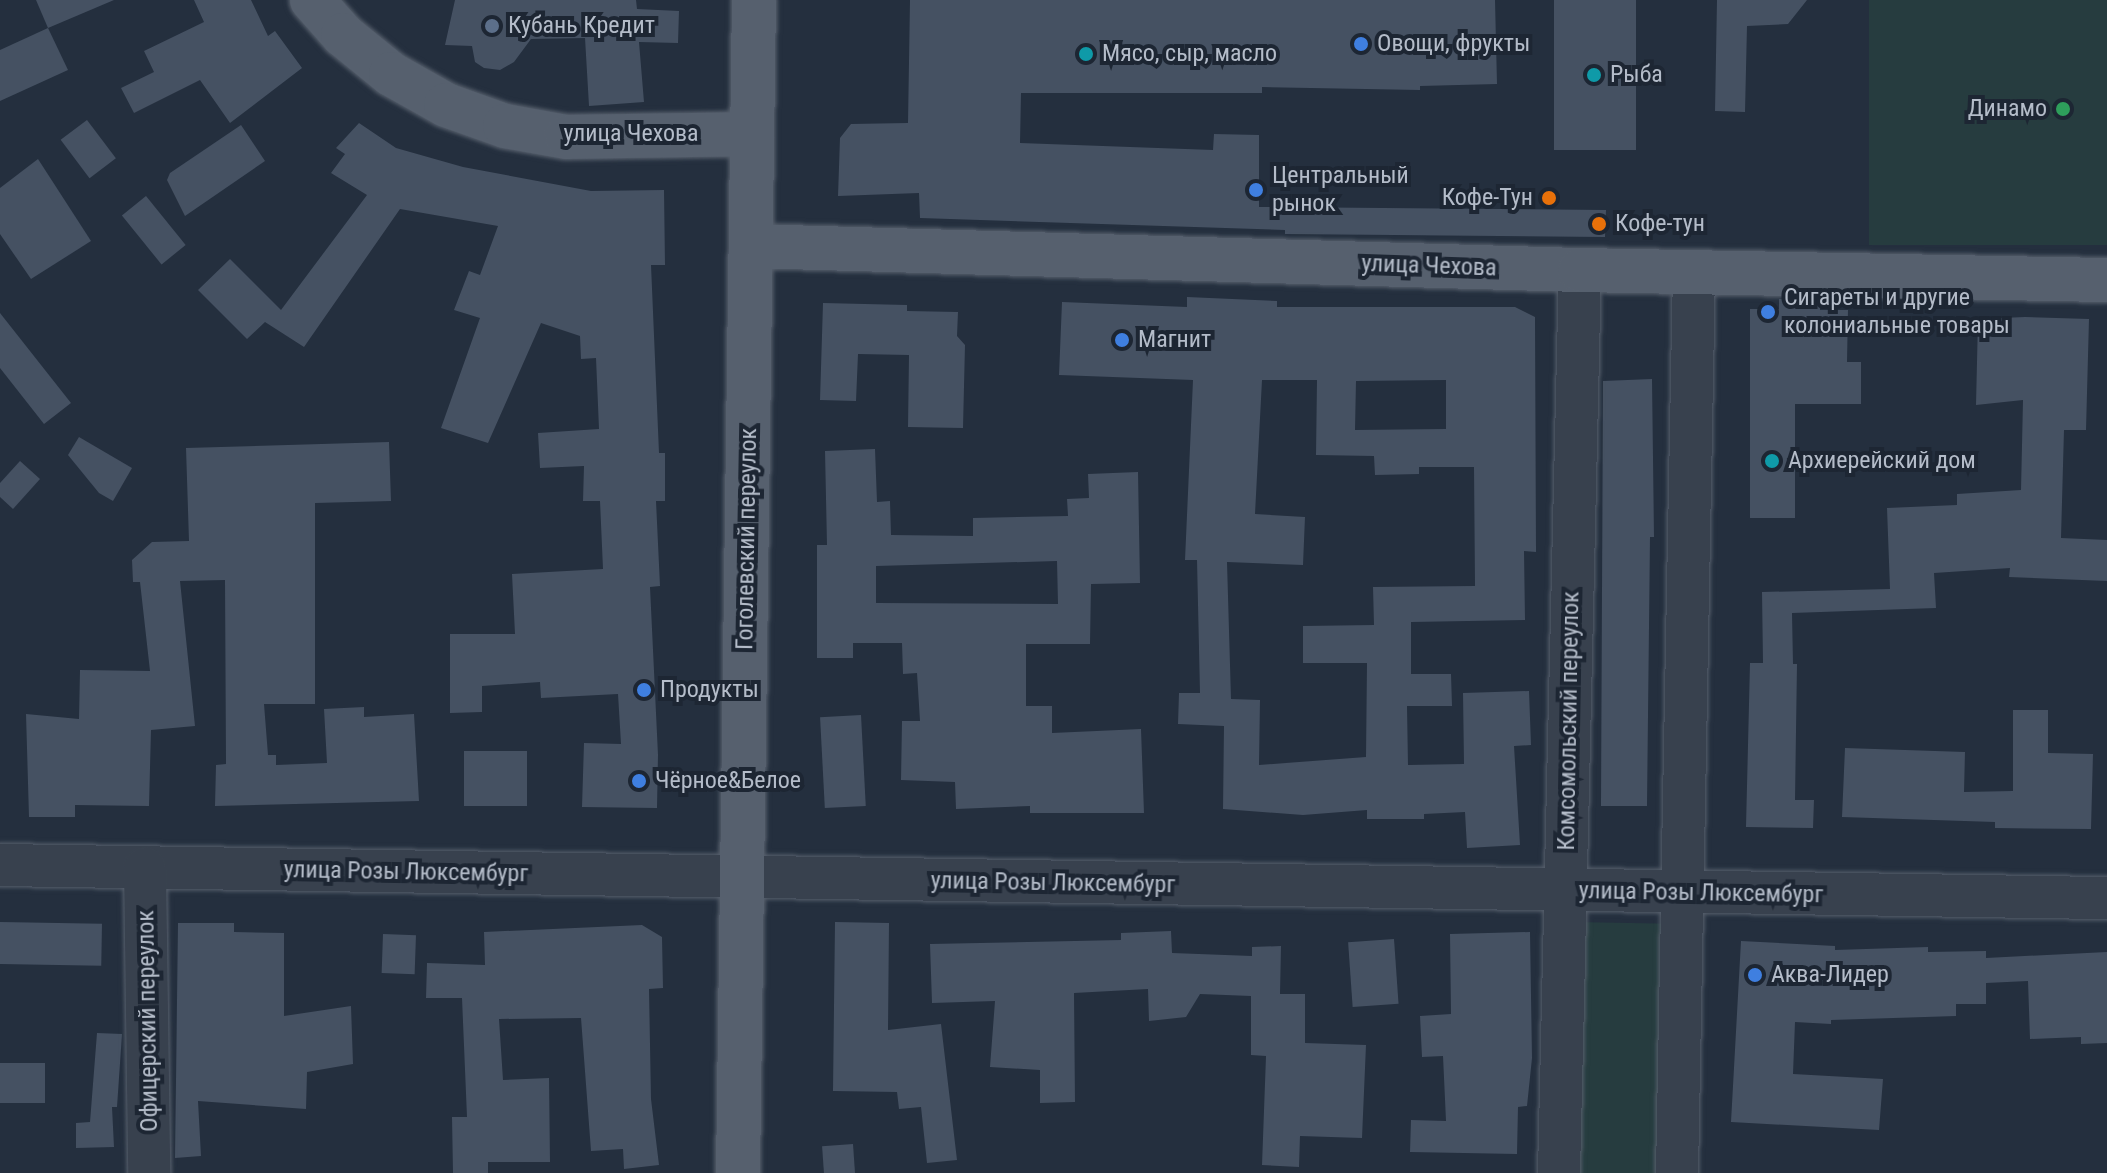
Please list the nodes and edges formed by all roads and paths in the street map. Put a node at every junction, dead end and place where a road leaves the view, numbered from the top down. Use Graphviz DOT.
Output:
graph roads {
  1 [pos="312,0"];
  2 [pos="754,0"];
  3 [pos="752,134"];
  4 [pos="751,246"];
  5 [pos="1580,270"];
  6 [pos="1694,272"];
  7 [pos="2107,280"];
  8 [pos="0,865"];
  9 [pos="145,868"];
  10 [pos="742,877"];
  11 [pos="1566,892"];
  12 [pos="1682,893"];
  13 [pos="2107,898"];
  14 [pos="149,1173"];
  15 [pos="738,1173"];
  16 [pos="1559,1173"];
  17 [pos="1677,1173"];
  1 -- 3 [label="main road, улица Чехова"];
  2 -- 3 [label="main road, Гоголевский переулок"];
  3 -- 4 [label="main road, Гоголевский переулок"];
  4 -- 5 [label="main road, улица Чехова"];
  4 -- 10 [label="main road, Гоголевский переулок"];
  5 -- 6 [label="main road, улица Чехова"];
  5 -- 11 [label="street, Комсомольский переулок"];
  6 -- 7 [label="main road, улица Чехова"];
  6 -- 12 [label="street"];
  8 -- 9 [label="street, улица Розы Люксембург"];
  9 -- 10 [label="street, улица Розы Люксембург"];
  9 -- 14 [label="street, Офицерский переулок"];
  10 -- 11 [label="street, улица Розы Люксембург"];
  10 -- 15 [label="main road, Гоголевский переулок"];
  11 -- 12 [label="street, улица Розы Люксембург"];
  11 -- 16 [label="street, Комсомольский переулок"];
  12 -- 13 [label="street, улица Розы Люксембург"];
  12 -- 17 [label="street"];
}
